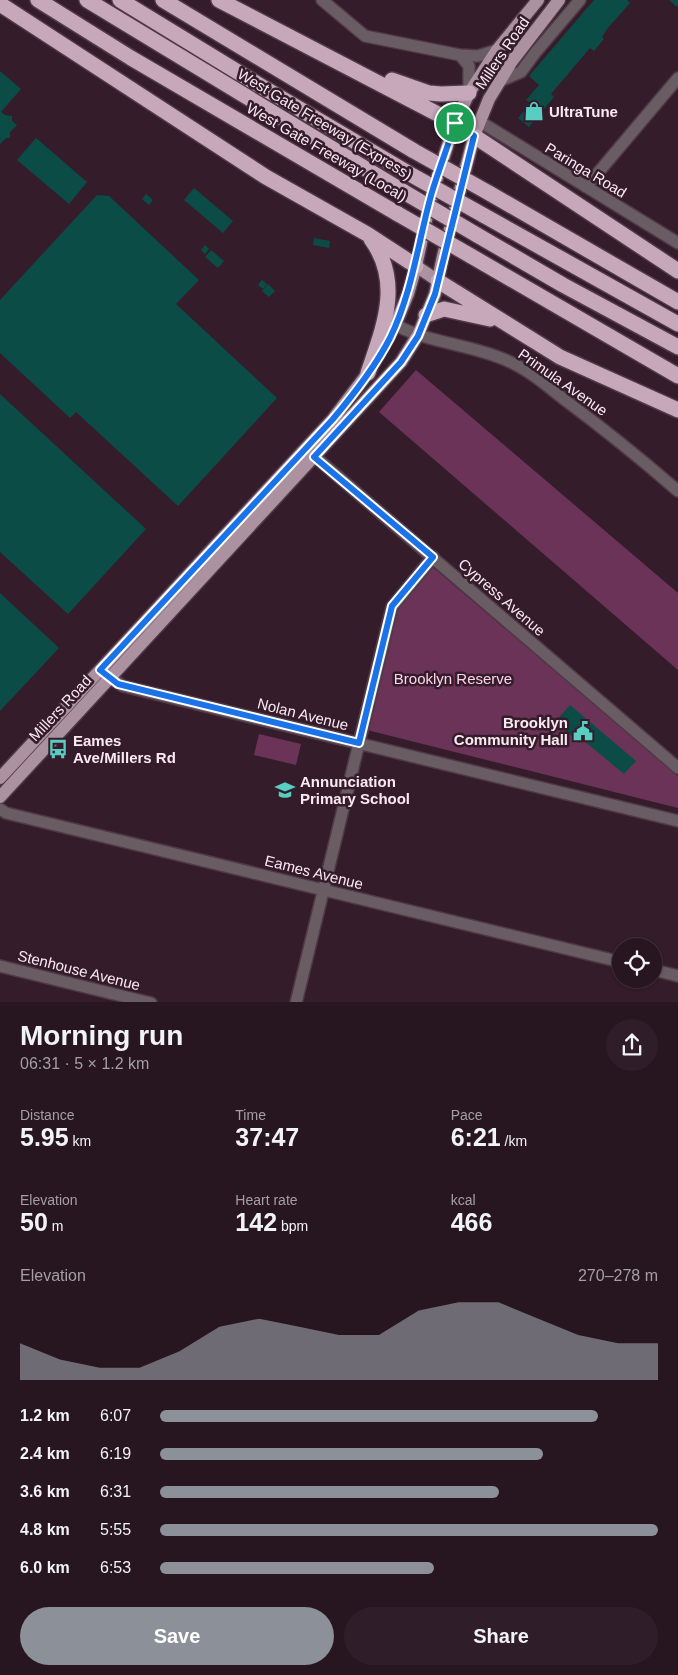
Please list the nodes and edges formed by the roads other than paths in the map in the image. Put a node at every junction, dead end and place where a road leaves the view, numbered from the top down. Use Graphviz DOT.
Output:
graph roads {
  1 [pos="38,0"];
  2 [pos="86,0"];
  3 [pos="120,0"];
  4 [pos="163,0"];
  5 [pos="220,0"];
  6 [pos="322,0"];
  7 [pos="559,0"];
  8 [pos="580,0"];
  9 [pos="535,1"];
  10 [pos="0,4"];
  11 [pos="270,25"];
  12 [pos="497,50"];
  13 [pos="460,55"];
  14 [pos="678,78"];
  15 [pos="500,81"];
  16 [pos="469,92"];
  17 [pos="479,121"];
  18 [pos="455,123"];
  19 [pos="474,136"];
  20 [pos="586,187"];
  21 [pos="367,234"];
  22 [pos="678,243"];
  23 [pos="416,266"];
  24 [pos="678,271"];
  25 [pos="438,281"];
  26 [pos="678,302"];
  27 [pos="426,315"];
  28 [pos="391,322"];
  29 [pos="504,322"];
  30 [pos="678,324"];
  31 [pos="418,336"];
  32 [pos="678,347"];
  33 [pos="368,374"];
  34 [pos="678,376"];
  35 [pos="678,410"];
  36 [pos="310,453"];
  37 [pos="678,491"];
  38 [pos="433,557"];
  39 [pos="105,674"];
  40 [pos="359,743"];
  41 [pos="678,768"];
  42 [pos="0,778"];
  43 [pos="0,797"];
  44 [pos="0,809"];
  45 [pos="678,821"];
  46 [pos="323,889"];
  47 [pos="612,960"];
  48 [pos="0,966"];
  49 [pos="662,972"];
  50 [pos="678,976"];
  51 [pos="151,1002"];
  52 [pos="296,1002"];
  1 -- 34 [label="highway, West Gate Freeway (Local), bridge"];
  2 -- 32 [label="highway, West Gate Freeway (Express), bridge"];
  3 -- 30 [label="highway, West Gate Freeway (Express), bridge"];
  4 -- 26 [label="highway, bridge"];
  5 -- 11 [label="highway"];
  6 -- 13 [label="street"];
  7 -- 15 [label="main road, Millers Road"];
  8 -- 15 [label="street"];
  9 -- 12 [label="main road, Millers Road"];
  10 -- 21 [label="highway"];
  11 -- 16 [label="highway"];
  11 -- 18 [label="highway"];
  12 -- 13 [label="street"];
  12 -- 16 [label="main road, Millers Road"];
  13 -- 16 [label="street"];
  14 -- 20 [label="street"];
  15 -- 17 [label="main road, Millers Road"];
  16 -- 18 [label="main road, Millers Road"];
  17 -- 19 [label="main road, Millers Road"];
  17 -- 20 [label="street, Paringa Road"];
  18 -- 19 [label="main road"];
  18 -- 23 [label="main road, Millers Road"];
  19 -- 24 [label="highway"];
  19 -- 25 [label="main road, Millers Road"];
  20 -- 22 [label="street, Paringa Road"];
  21 -- 23 [label="highway"];
  21 -- 28 [label="highway"];
  23 -- 25 [label="main road"];
  23 -- 28 [label="main road, Millers Road"];
  25 -- 27 [label="main road, Millers Road"];
  25 -- 29 [label="highway"];
  27 -- 29 [label="highway"];
  27 -- 31 [label="main road, Millers Road"];
  28 -- 31 [label="street, Primula Avenue"];
  28 -- 33 [label="highway"];
  29 -- 35 [label="highway"];
  31 -- 36 [label="main road, Millers Road"];
  31 -- 37 [label="street, Primula Avenue"];
  33 -- 36 [label="main road, Millers Road"];
  36 -- 38 [label="street, Cypress Avenue"];
  36 -- 39 [label="main road, Millers Road"];
  38 -- 40 [label="street"];
  38 -- 41 [label="street, Cypress Avenue"];
  39 -- 40 [label="street, Nolan Avenue"];
  39 -- 42 [label="main road, Millers Road"];
  39 -- 43 [label="main road, Millers Road"];
  40 -- 45 [label="street, Nolan Avenue"];
  40 -- 46 [label="street"];
  44 -- 46 [label="street, Eames Avenue"];
  46 -- 47 [label="street, Eames Avenue"];
  46 -- 52 [label="street"];
  48 -- 51 [label="street, Stenhouse Avenue"];
  49 -- 50 [label="street"];
}
